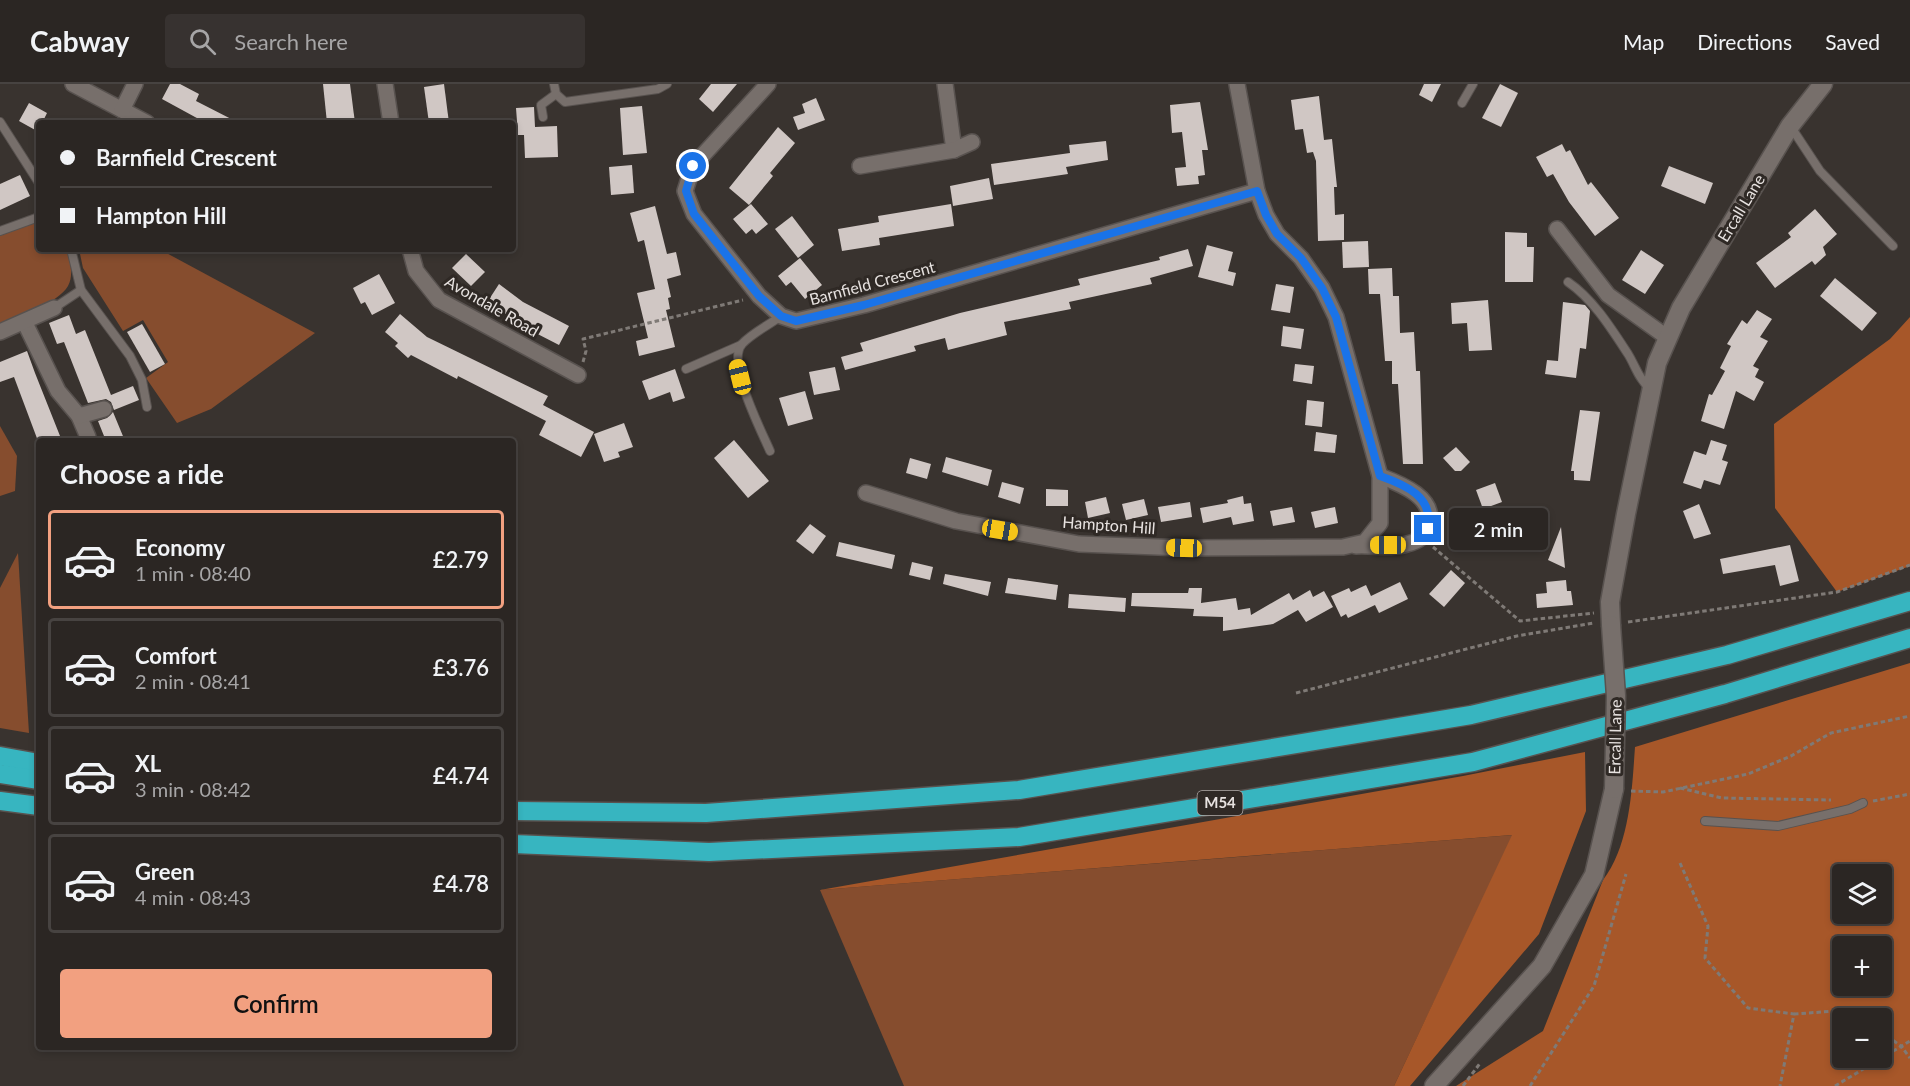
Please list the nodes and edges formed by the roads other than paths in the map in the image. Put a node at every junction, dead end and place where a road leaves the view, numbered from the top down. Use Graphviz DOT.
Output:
graph roads {
  1 [pos="73,84"];
  2 [pos="135,84"];
  3 [pos="385,84"];
  4 [pos="554,84"];
  5 [pos="668,84"];
  6 [pos="768,84"];
  7 [pos="945,84"];
  8 [pos="1237,84"];
  9 [pos="1473,84"];
  10 [pos="1823,84"];
  11 [pos="556,94"];
  12 [pos="1462,103"];
  13 [pos="122,110"];
  14 [pos="543,117"];
  15 [pos="141,120"];
  16 [pos="391,120"];
  17 [pos="0,122"];
  18 [pos="1790,126"];
  19 [pos="972,142"];
  20 [pos="954,150"];
  21 [pos="860,166"];
  22 [pos="36,178"];
  23 [pos="1257,191"];
  24 [pos="36,218"];
  25 [pos="1557,229"];
  26 [pos="0,231"];
  27 [pos="1893,246"];
  28 [pos="72,252"];
  29 [pos="411,252"];
  30 [pos="1568,282"];
  31 [pos="81,290"];
  32 [pos="54,308"];
  33 [pos="781,316"];
  34 [pos="25,323"];
  35 [pos="0,332"];
  36 [pos="1668,338"];
  37 [pos="741,345"];
  38 [pos="686,369"];
  39 [pos="578,375"];
  40 [pos="1651,390"];
  41 [pos="147,407"];
  42 [pos="104,409"];
  43 [pos="79,416"];
  44 [pos="88,437"];
  45 [pos="770,451"];
  46 [pos="1380,476"];
  47 [pos="866,493"];
  48 [pos="1354,546"];
  49 [pos="1910,601"];
  50 [pos="1910,638"];
  51 [pos="0,756"];
  52 [pos="36,762"];
  53 [pos="0,774"];
  54 [pos="36,780"];
  55 [pos="0,801"];
  56 [pos="1863,803"];
  57 [pos="36,806"];
  58 [pos="516,811"];
  59 [pos="1705,821"];
  60 [pos="516,844"];
  61 [pos="1434,1086"];
  1 -- 13 [label="street"];
  2 -- 13 [label="street"];
  3 -- 16 [label="street"];
  4 -- 11 [label="lane"];
  5 -- 11 [label="lane"];
  6 -- 33 [label="street"];
  7 -- 20 [label="street"];
  8 -- 23 [label="street"];
  9 -- 12 [label="lane"];
  10 -- 18 [label="street, Ercall Lane"];
  11 -- 14 [label="lane"];
  13 -- 15 [label="street"];
  17 -- 22 [label="lane"];
  18 -- 27 [label="lane"];
  18 -- 36 [label="street, Ercall Lane"];
  19 -- 20 [label="street"];
  20 -- 21 [label="street"];
  23 -- 33 [label="street, Barnfield Crescent"];
  23 -- 46 [label="street"];
  24 -- 26 [label="lane"];
  25 -- 36 [label="street"];
  28 -- 31 [label="lane"];
  29 -- 39 [label="street, Avondale Road"];
  30 -- 40 [label="lane"];
  31 -- 32 [label="lane"];
  31 -- 41 [label="lane"];
  32 -- 34 [label="street"];
  33 -- 37 [label="lane"];
  34 -- 35 [label="street"];
  34 -- 43 [label="street"];
  36 -- 40 [label="street, Ercall Lane"];
  37 -- 38 [label="lane"];
  37 -- 45 [label="lane"];
  40 -- 61 [label="street, Ercall Lane, bridge"];
  42 -- 43 [label="street"];
  43 -- 44 [label="street"];
  46 -- 48 [label="street"];
  46 -- 48 [label="street, Hampton Hill"];
  47 -- 48 [label="street, Hampton Hill"];
  49 -- 58 [label="highway"];
  50 -- 60 [label="highway, M54"];
  51 -- 52 [label="highway"];
  53 -- 54 [label="highway"];
  55 -- 57 [label="highway"];
  56 -- 59 [label="lane"];
}
